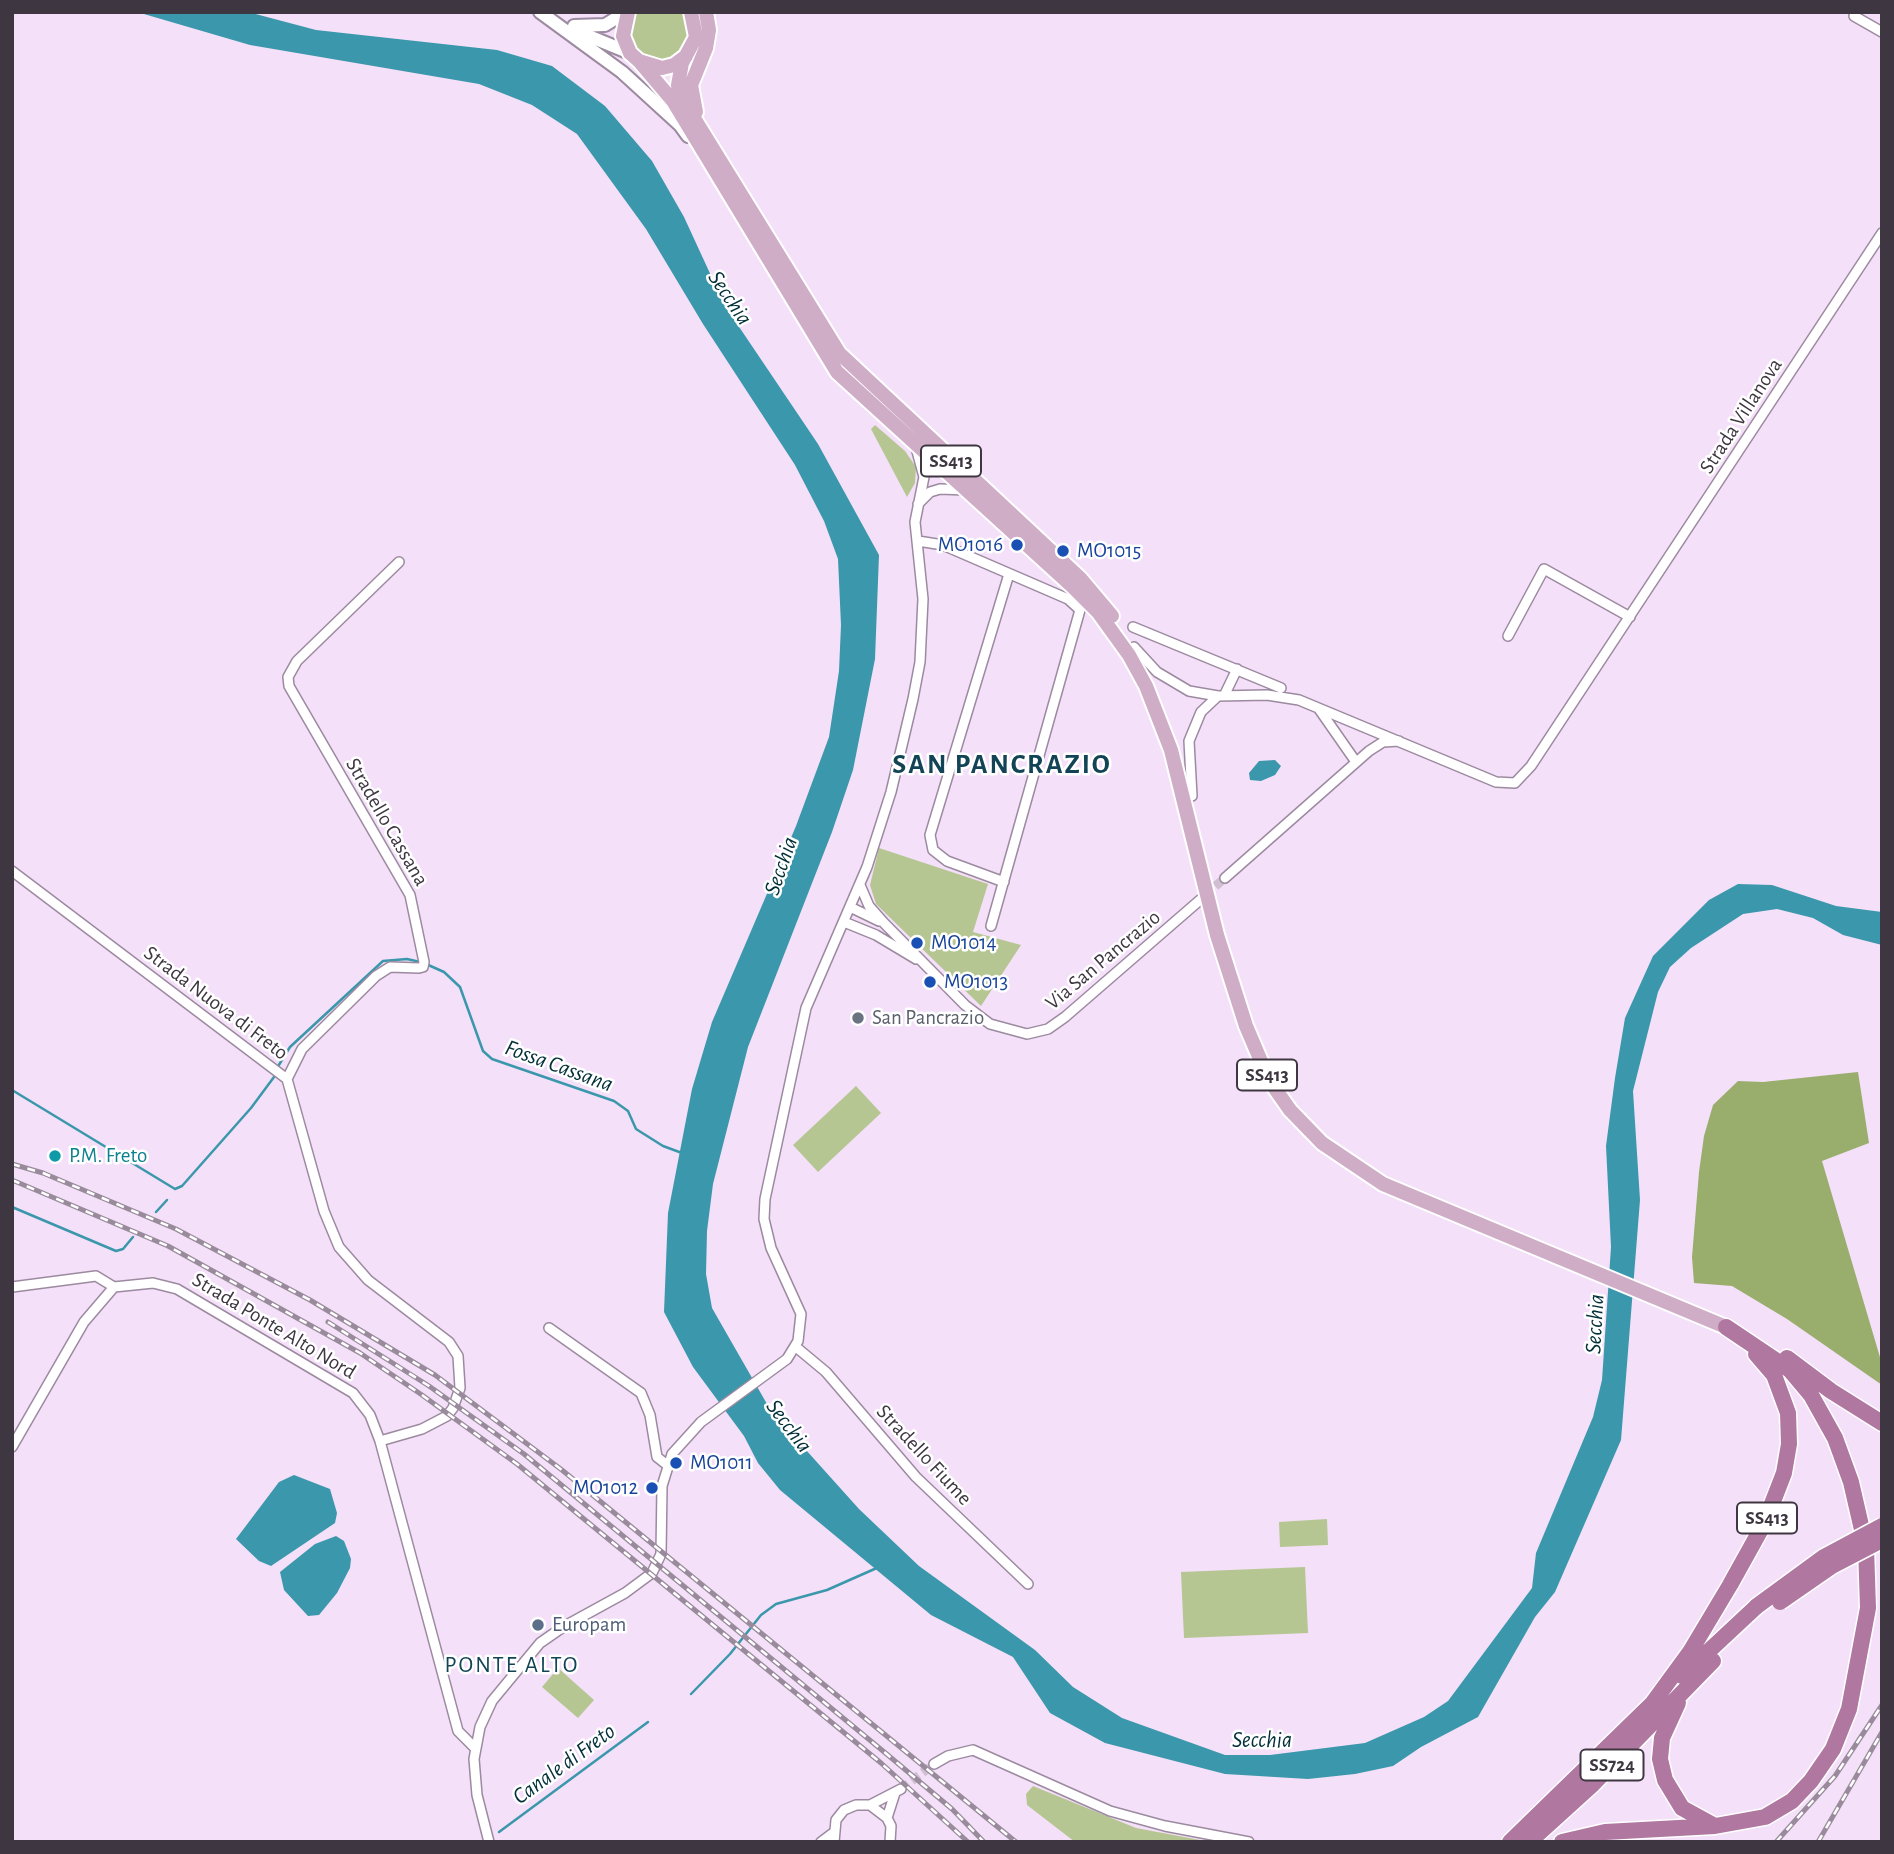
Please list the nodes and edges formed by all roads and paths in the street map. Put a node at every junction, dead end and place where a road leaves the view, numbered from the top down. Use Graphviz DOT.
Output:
graph roads {
  1 [pos="540,12"];
  2 [pos="627,12"];
  3 [pos="691,12"];
  4 [pos="706,12"];
  5 [pos="1854,16"];
  6 [pos="560,25"];
  7 [pos="1882,32"];
  8 [pos="692,49"];
  9 [pos="634,57"];
  10 [pos="701,126"];
  11 [pos="706,159"];
  12 [pos="1882,233"];
  13 [pos="915,442"];
  14 [pos="969,491"];
  15 [pos="918,504"];
  16 [pos="918,541"];
  17 [pos="399,562"];
  18 [pos="1009,574"];
  19 [pos="1630,617"];
  20 [pos="1133,627"];
  21 [pos="1508,636"];
  22 [pos="1134,647"];
  23 [pos="1237,669"];
  24 [pos="1281,688"];
  25 [pos="1221,696"];
  26 [pos="1314,706"];
  27 [pos="1404,741"];
  28 [pos="1356,762"];
  29 [pos="1192,796"];
  30 [pos="12,871"];
  31 [pos="1225,878"];
  32 [pos="1004,882"];
  33 [pos="860,885"];
  34 [pos="1200,900"];
  35 [pos="850,907"];
  36 [pos="844,922"];
  37 [pos="884,923"];
  38 [pos="991,926"];
  39 [pos="921,961"];
  40 [pos="1231,972"];
  41 [pos="287,1079"];
  42 [pos="12,1287"];
  43 [pos="114,1287"];
  44 [pos="1726,1327"];
  45 [pos="549,1328"];
  46 [pos="796,1347"];
  47 [pos="1882,1423"];
  48 [pos="380,1441"];
  49 [pos="12,1447"];
  50 [pos="666,1464"];
  51 [pos="1882,1525"];
  52 [pos="1882,1540"];
  53 [pos="1028,1584"];
  54 [pos="1760,1610"];
  55 [pos="1690,1683"];
  56 [pos="1653,1704"];
  57 [pos="475,1748"];
  58 [pos="934,1764"];
  59 [pos="870,1805"];
  60 [pos="887,1818"];
  61 [pos="1715,1826"];
  62 [pos="834,1838"];
  63 [pos="489,1842"];
  64 [pos="821,1842"];
  65 [pos="890,1842"];
  66 [pos="1250,1842"];
  67 [pos="1510,1842"];
  68 [pos="1528,1842"];
  69 [pos="1562,1842"];
  1 -- 6 [label="main road"];
  2 -- 6 [label="main road"];
  2 -- 9 [label="main road"];
  3 -- 8 [label="main road, SS413"];
  4 -- 10 [label="main road, SS413"];
  5 -- 7 [label="street"];
  6 -- 9 [label="main road"];
  6 -- 11 [label="main road"];
  8 -- 9 [label="main road"];
  8 -- 10 [label="main road, SS413"];
  9 -- 11 [label="main road, SS413"];
  10 -- 22 [label="main road, SS413"];
  11 -- 13 [label="main road, SS413"];
  12 -- 19 [label="street, Strada Villanova"];
  13 -- 14 [label="main road, SS413"];
  13 -- 15 [label="street"];
  14 -- 15 [label="street"];
  14 -- 40 [label="main road, SS413"];
  15 -- 16 [label="street"];
  16 -- 18 [label="street"];
  16 -- 33 [label="street"];
  17 -- 41 [label="street, Stradello Cassana"];
  18 -- 32 [label="street"];
  18 -- 32 [label="street"];
  19 -- 21 [label="street"];
  19 -- 27 [label="street, Strada Villanova"];
  20 -- 23 [label="street"];
  22 -- 25 [label="street"];
  22 -- 29 [label="main road, SS413"];
  23 -- 24 [label="street"];
  23 -- 25 [label="street"];
  25 -- 26 [label="street"];
  25 -- 29 [label="street"];
  26 -- 27 [label="street"];
  26 -- 28 [label="street"];
  27 -- 28 [label="street"];
  28 -- 31 [label="street"];
  29 -- 40 [label="main road, SS413"];
  30 -- 41 [label="street, Strada Nuova di Freto"];
  32 -- 38 [label="street"];
  33 -- 35 [label="street"];
  33 -- 37 [label="street, Via San Pancrazio"];
  34 -- 39 [label="street, Via San Pancrazio"];
  35 -- 36 [label="street"];
  35 -- 37 [label="street, Via San Pancrazio"];
  36 -- 39 [label="street, Via San Pancrazio"];
  36 -- 46 [label="street"];
  37 -- 39 [label="street, Via San Pancrazio"];
  40 -- 44 [label="main road, SS413"];
  41 -- 48 [label="street, Strada Nuova di Freto"];
  42 -- 43 [label="street, Strada Ponte Alto Nord"];
  43 -- 48 [label="street, Strada Ponte Alto Nord"];
  43 -- 49 [label="street"];
  44 -- 47 [label="highway, SS413"];
  44 -- 56 [label="highway, SS413"];
  44 -- 61 [label="highway, SS413"];
  45 -- 50 [label="street"];
  46 -- 50 [label="street"];
  46 -- 53 [label="street, Stradello Fiume"];
  48 -- 57 [label="street, Strada Ponte Alto Nord"];
  50 -- 57 [label="street"];
  51 -- 54 [label="highway, SS724, bridge"];
  52 -- 54 [label="highway, SS724, bridge"];
  54 -- 55 [label="highway, SS724"];
  54 -- 56 [label="highway, SS724"];
  55 -- 61 [label="highway"];
  55 -- 68 [label="highway, SS724"];
  56 -- 67 [label="highway, SS724"];
  57 -- 63 [label="street"];
  58 -- 66 [label="street"];
  59 -- 60 [label="street"];
  59 -- 60 [label="street"];
  59 -- 62 [label="street"];
  60 -- 65 [label="street"];
  61 -- 69 [label="highway, SS413"];
  62 -- 64 [label="street"];
}
